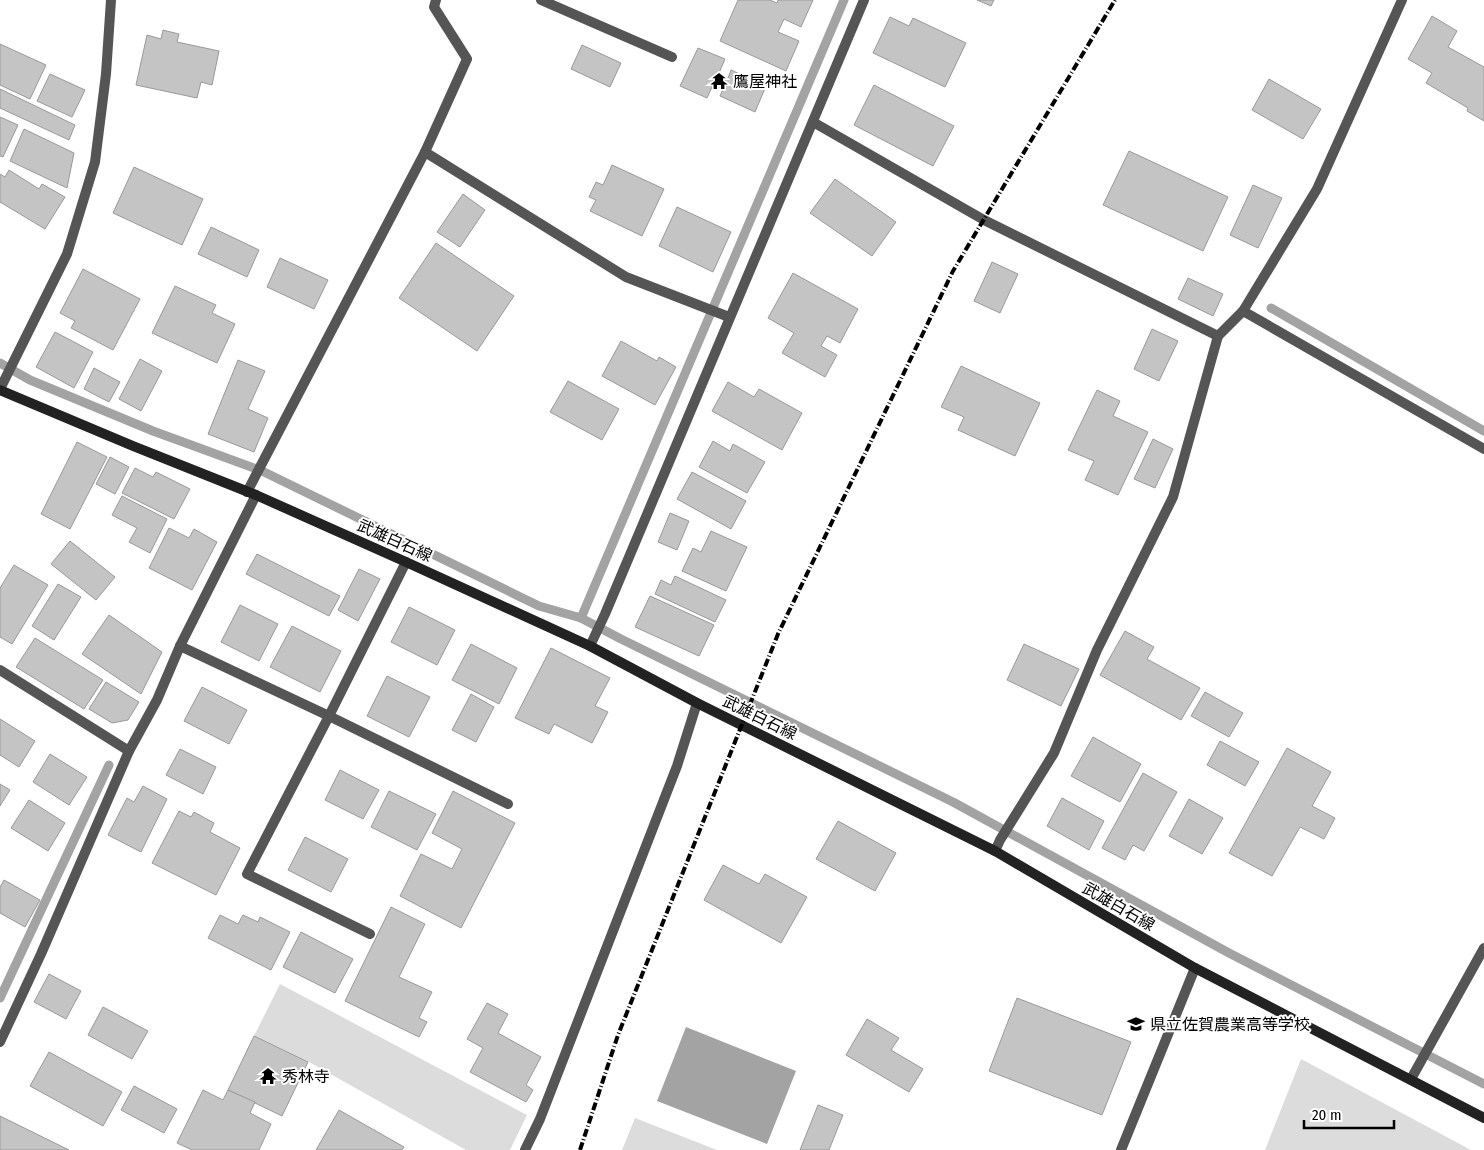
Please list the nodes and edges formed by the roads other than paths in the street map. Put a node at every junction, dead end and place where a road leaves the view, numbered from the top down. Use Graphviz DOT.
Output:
graph roads {
  1 [pos="111,0"];
  2 [pos="436,0"];
  3 [pos="540,0"];
  4 [pos="864,0"];
  5 [pos="1402,0"];
  6 [pos="672,57"];
  7 [pos="813,122"];
  8 [pos="425,152"];
  9 [pos="1243,311"];
  10 [pos="725,315"];
  11 [pos="1218,336"];
  12 [pos="2,386"];
  13 [pos="1484,449"];
  14 [pos="252,494"];
  15 [pos="406,562"];
  16 [pos="180,646"];
  17 [pos="590,646"];
  18 [pos="0,670"];
  19 [pos="697,703"];
  20 [pos="329,716"];
  21 [pos="129,751"];
  22 [pos="508,804"];
  23 [pos="995,851"];
  24 [pos="370,934"];
  25 [pos="1484,948"];
  26 [pos="1195,968"];
  27 [pos="0,1042"];
  28 [pos="1410,1079"];
  29 [pos="1484,1118"];
  30 [pos="526,1150"];
  31 [pos="1121,1150"];
  1 -- 12 [label="street"];
  2 -- 8 [label="street"];
  3 -- 6 [label="street"];
  4 -- 7 [label="street"];
  5 -- 9 [label="street"];
  7 -- 10 [label="street"];
  7 -- 11 [label="street"];
  8 -- 10 [label="street"];
  8 -- 14 [label="street"];
  9 -- 11 [label="street"];
  9 -- 13 [label="street"];
  10 -- 17 [label="street"];
  11 -- 23 [label="street"];
  12 -- 14 [label="main road, 武雄白石線"];
  14 -- 15 [label="main road, 武雄白石線"];
  14 -- 16 [label="street"];
  15 -- 17 [label="main road, 武雄白石線"];
  15 -- 20 [label="street"];
  16 -- 20 [label="street"];
  16 -- 21 [label="street"];
  17 -- 19 [label="main road, 武雄白石線"];
  18 -- 21 [label="street"];
  19 -- 23 [label="main road, 武雄白石線"];
  19 -- 30 [label="street"];
  20 -- 22 [label="street"];
  20 -- 24 [label="street"];
  21 -- 27 [label="street"];
  23 -- 26 [label="main road, 武雄白石線"];
  25 -- 28 [label="street"];
  26 -- 28 [label="main road, 武雄白石線"];
  26 -- 31 [label="street"];
  28 -- 29 [label="main road, 武雄白石線"];
}
